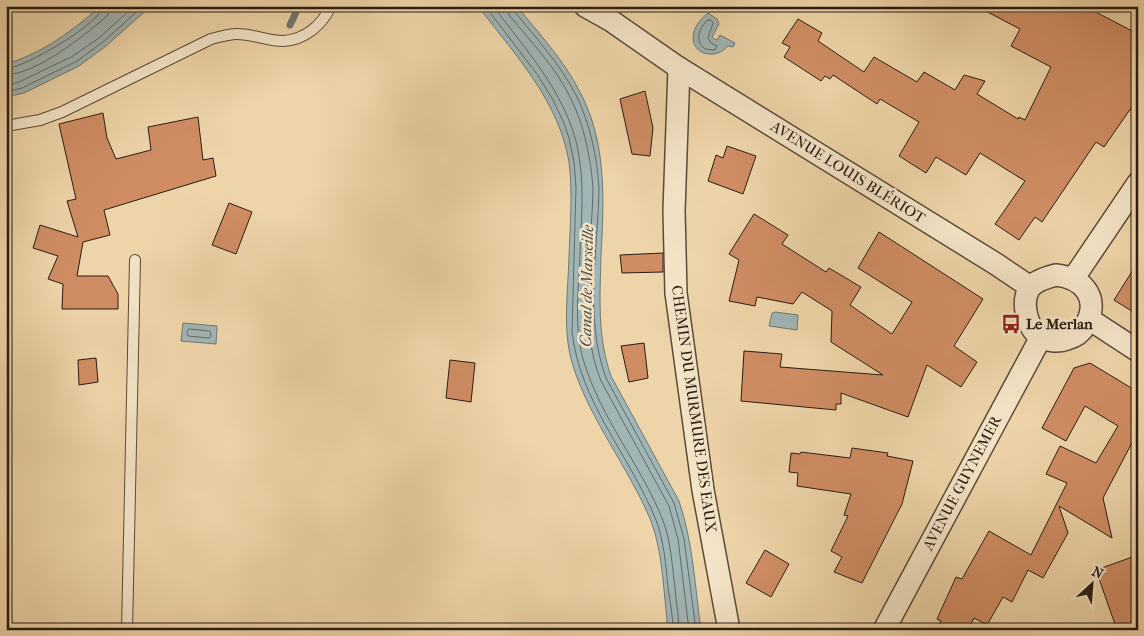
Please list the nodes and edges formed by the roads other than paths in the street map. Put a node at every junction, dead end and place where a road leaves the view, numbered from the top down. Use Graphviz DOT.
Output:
graph roads {
  1 [pos="331,6"];
  2 [pos="585,6"];
  3 [pos="679,68"];
  4 [pos="6,126"];
  5 [pos="1138,183"];
  6 [pos="135,260"];
  7 [pos="1074,279"];
  8 [pos="1023,283"];
  9 [pos="1089,319"];
  10 [pos="1041,337"];
  11 [pos="1138,351"];
  12 [pos="127,630"];
  13 [pos="729,630"];
  14 [pos="884,630"];
  1 -- 4 [label="lane"];
  2 -- 3 [label="street, AVENUE LOUIS BLÉRIOT"];
  3 -- 8 [label="street, AVENUE LOUIS BLÉRIOT"];
  3 -- 13 [label="street, CHEMIN DU MURMURE DES EAUX"];
  5 -- 7 [label="street"];
  6 -- 12 [label="lane"];
  7 -- 8 [label="street"];
  7 -- 9 [label="street"];
  8 -- 10 [label="street"];
  9 -- 10 [label="street"];
  9 -- 11 [label="street"];
  10 -- 14 [label="street, AVENUE GUYNEMER"];
}
